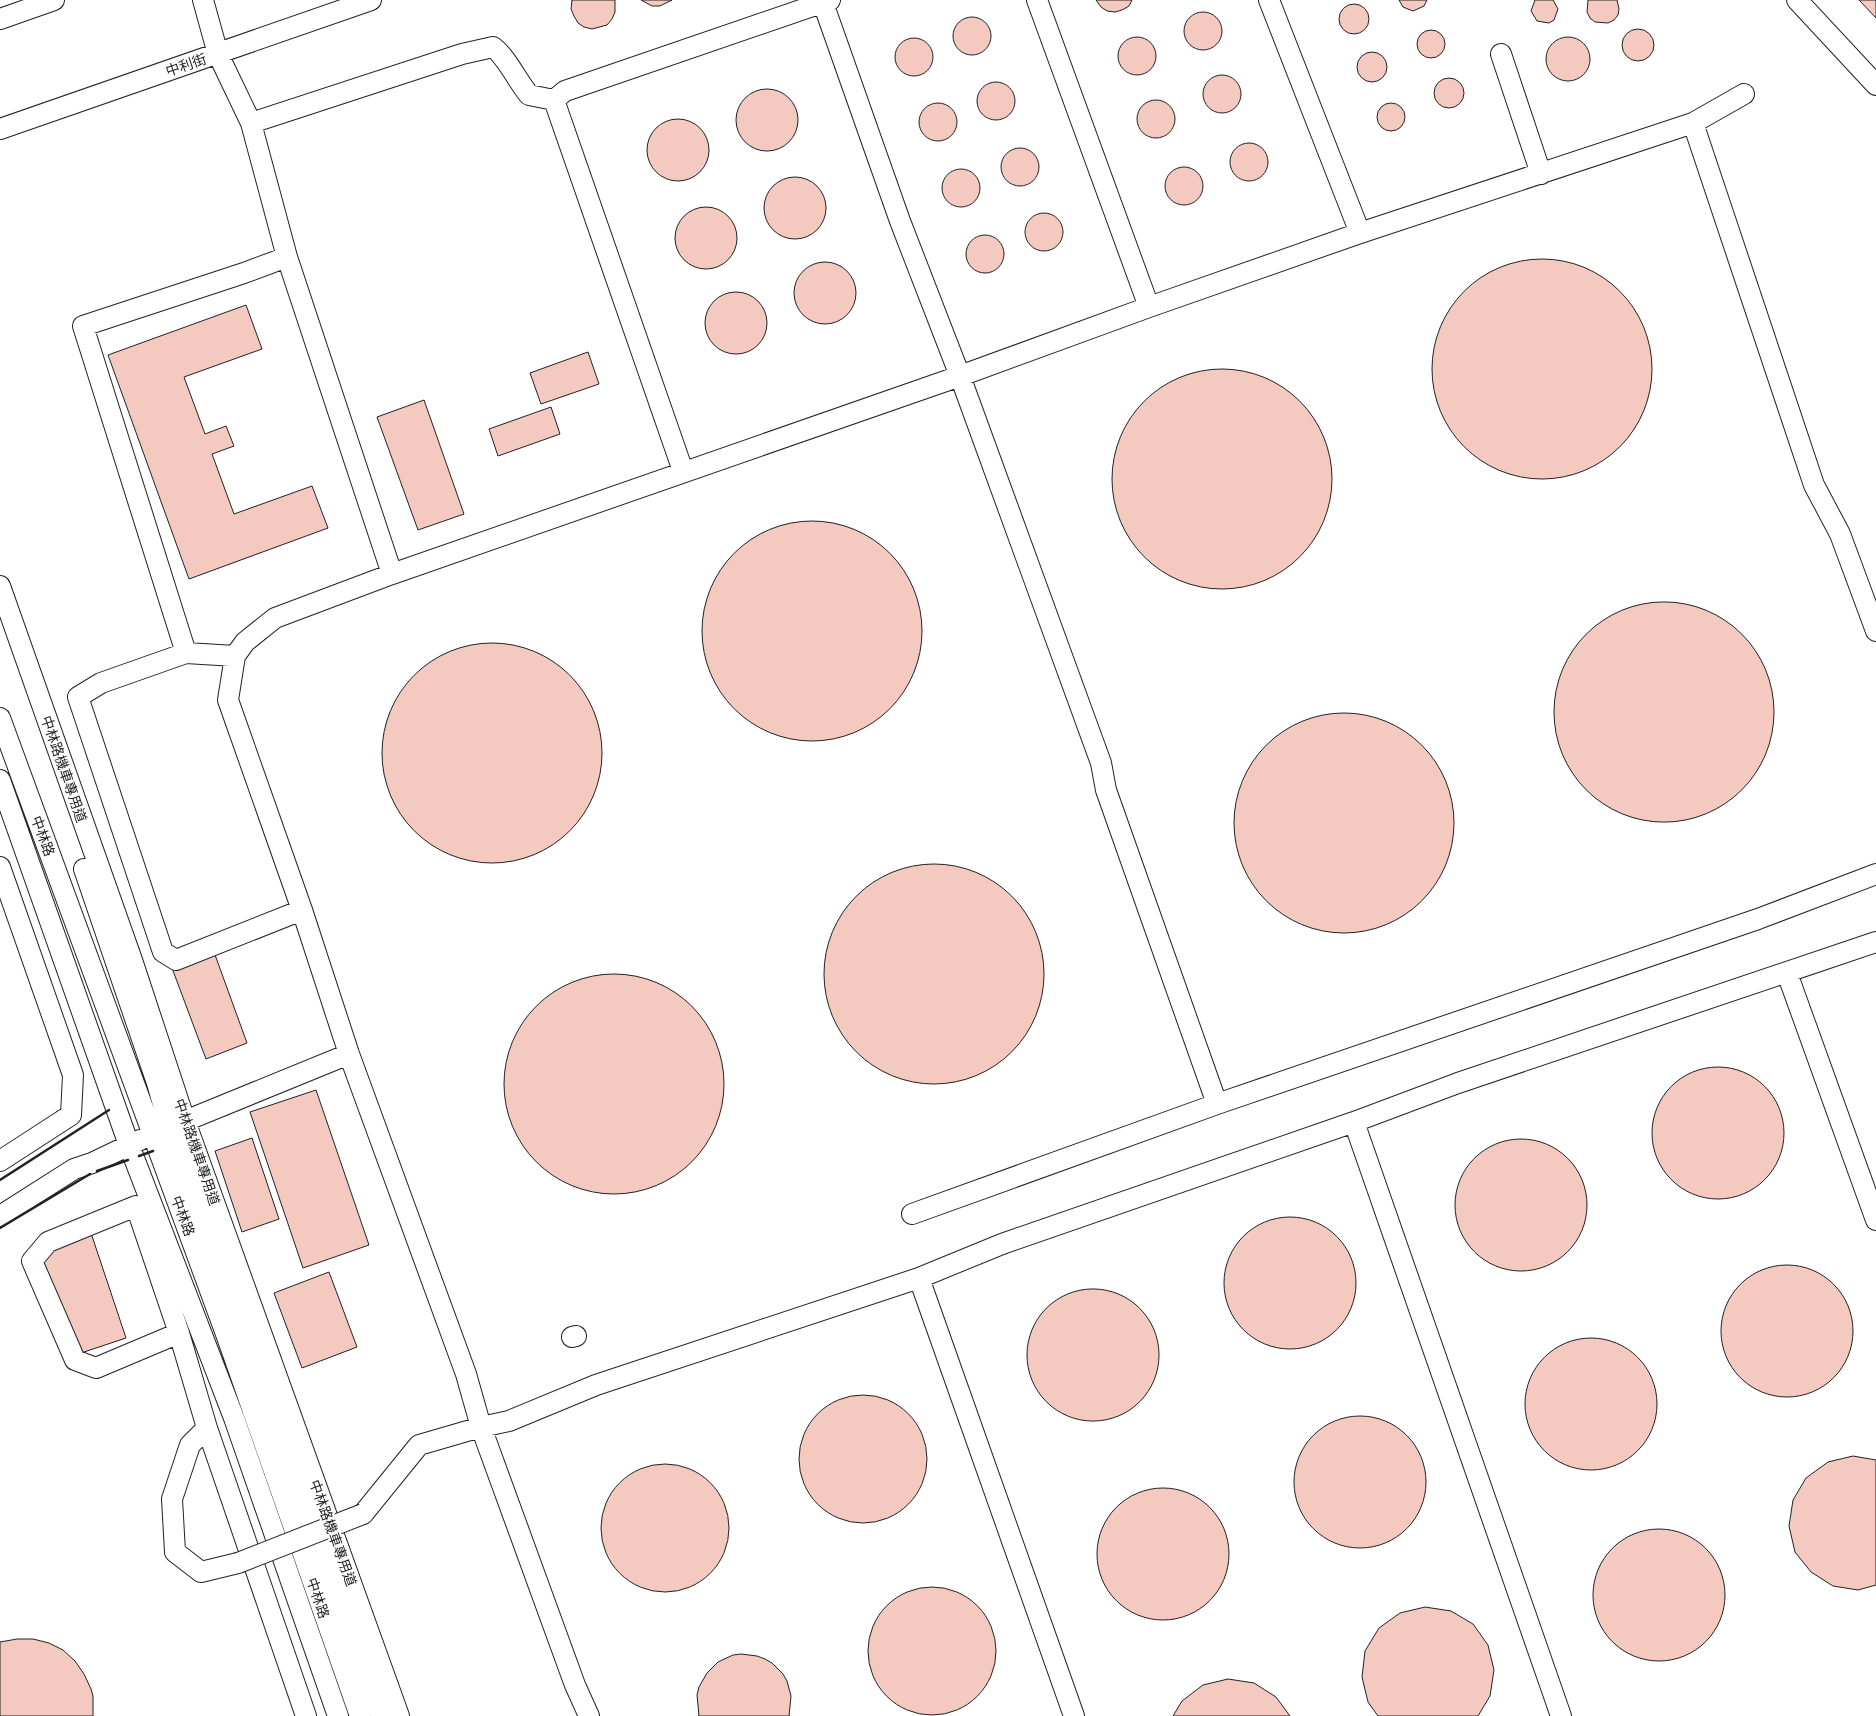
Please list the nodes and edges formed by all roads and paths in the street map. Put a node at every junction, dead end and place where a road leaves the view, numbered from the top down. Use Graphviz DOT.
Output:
graph roads {
  1 [pos="54,0"];
  2 [pos="203,0"];
  3 [pos="371,0"];
  4 [pos="1037,0"];
  5 [pos="1269,0"];
  6 [pos="1796,0"];
  7 [pos="825,1"];
  8 [pos="0,19"];
  9 [pos="218,54"];
  10 [pos="1501,54"];
  11 [pos="1876,85"];
  12 [pos="1744,94"];
  13 [pos="554,100"];
  14 [pos="1693,122"];
  15 [pos="250,123"];
  16 [pos="0,129"];
  17 [pos="1541,174"];
  18 [pos="1360,233"];
  19 [pos="287,257"];
  20 [pos="1148,307"];
  21 [pos="960,376"];
  22 [pos="683,471"];
  23 [pos="392,574"];
  24 [pos="0,586"];
  25 [pos="0,622"];
  26 [pos="1876,631"];
  27 [pos="186,653"];
  28 [pos="235,656"];
  29 [pos="0,718"];
  30 [pos="0,780"];
  31 [pos="0,867"];
  32 [pos="1876,874"];
  33 [pos="302,910"];
  34 [pos="1876,942"];
  35 [pos="1787,972"];
  36 [pos="349,1054"];
  37 [pos="1217,1104"];
  38 [pos="1354,1122"];
  39 [pos="169,1126"];
  40 [pos="129,1145"];
  41 [pos="0,1160"];
  42 [pos="912,1214"];
  43 [pos="0,1216"];
  44 [pos="1876,1220"];
  45 [pos="919,1278"];
  46 [pos="179,1333"];
  47 [pos="481,1426"];
  48 [pos="207,1428"];
  49 [pos="306,1716"];
  50 [pos="338,1716"];
  51 [pos="360,1716"];
  52 [pos="381,1716"];
  53 [pos="399,1716"];
  54 [pos="589,1716"];
  55 [pos="1074,1716"];
  56 [pos="1561,1716"];
  1 -- 8 [label="street"];
  2 -- 9 [label="street"];
  3 -- 9 [label="street, 中利街"];
  4 -- 20 [label="street"];
  5 -- 18 [label="street"];
  6 -- 11 [label="street"];
  7 -- 13 [label="street"];
  7 -- 21 [label="street"];
  9 -- 15 [label="street"];
  9 -- 16 [label="street, 中利街"];
  10 -- 17 [label="street"];
  12 -- 14 [label="street"];
  13 -- 15 [label="street"];
  13 -- 22 [label="street"];
  14 -- 17 [label="street"];
  14 -- 26 [label="street"];
  15 -- 19 [label="street"];
  17 -- 18 [label="street"];
  18 -- 20 [label="street"];
  19 -- 23 [label="street"];
  19 -- 27 [label="street"];
  20 -- 21 [label="street"];
  21 -- 22 [label="street"];
  21 -- 37 [label="street"];
  22 -- 23 [label="street"];
  23 -- 28 [label="street"];
  24 -- 39 [label="street, 中林路機車專用道"];
  25 -- 39 [label="street"];
  27 -- 28 [label="street"];
  27 -- 33 [label="street"];
  28 -- 33 [label="street"];
  29 -- 39 [label="street, 中林路"];
  30 -- 40 [label="street"];
  31 -- 41 [label="street"];
  32 -- 37 [label="street"];
  33 -- 36 [label="street"];
  34 -- 35 [label="street"];
  35 -- 38 [label="street"];
  35 -- 44 [label="street"];
  36 -- 39 [label="street"];
  36 -- 47 [label="street"];
  37 -- 42 [label="street"];
  38 -- 45 [label="street"];
  38 -- 56 [label="street"];
  39 -- 40 [label="street"];
  39 -- 51 [label="street, 中林路"];
  39 -- 52 [label="street"];
  39 -- 53 [label="street, 中林路機車專用道"];
  40 -- 43 [label="street"];
  40 -- 50 [label="street"];
  45 -- 47 [label="street"];
  45 -- 55 [label="street"];
  46 -- 46 [label="street"];
  46 -- 48 [label="street"];
  47 -- 48 [label="street, bridge"];
  47 -- 54 [label="street"];
  48 -- 49 [label="street"];
}
